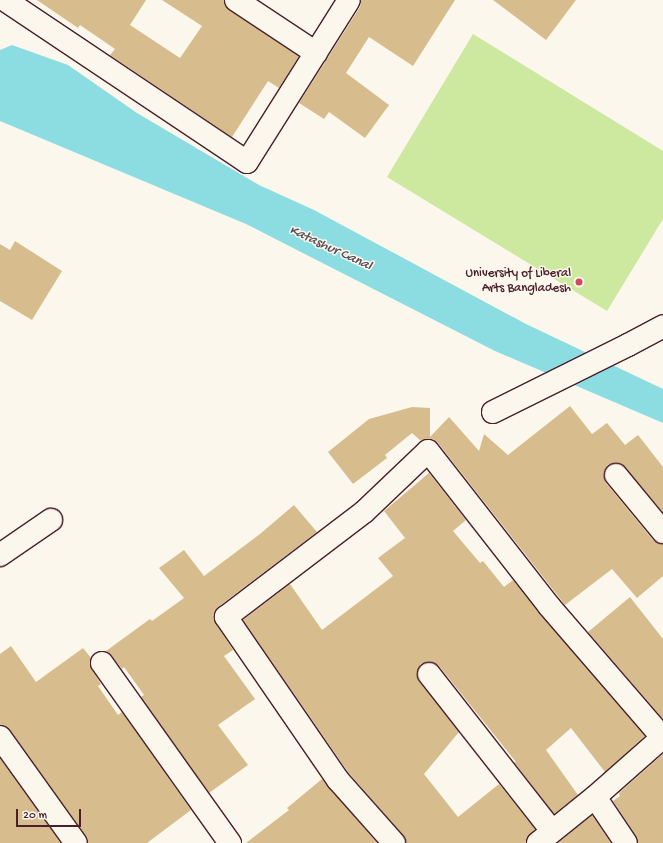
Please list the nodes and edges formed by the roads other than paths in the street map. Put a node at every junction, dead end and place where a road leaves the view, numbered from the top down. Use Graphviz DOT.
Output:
graph roads {
  1 [pos="5,0"];
  2 [pos="236,0"];
  3 [pos="349,0"];
  4 [pos="316,53"];
  5 [pos="663,326"];
  6 [pos="494,412"];
  7 [pos="616,475"];
  8 [pos="51,520"];
  9 [pos="663,532"];
  10 [pos="0,555"];
  11 [pos="102,664"];
  12 [pos="429,674"];
  13 [pos="0,737"];
  14 [pos="663,737"];
  15 [pos="595,797"];
  16 [pos="545,837"];
  17 [pos="76,843"];
  18 [pos="230,843"];
  19 [pos="394,843"];
  20 [pos="626,843"];
  1 -- 4 [label="street"];
  2 -- 4 [label="street"];
  3 -- 4 [label="street"];
  5 -- 6 [label="street"];
  7 -- 9 [label="street"];
  8 -- 10 [label="street"];
  11 -- 18 [label="street"];
  12 -- 16 [label="street"];
  13 -- 17 [label="street"];
  14 -- 15 [label="street"];
  14 -- 19 [label="street"];
  15 -- 16 [label="street"];
  15 -- 20 [label="street"];
}
